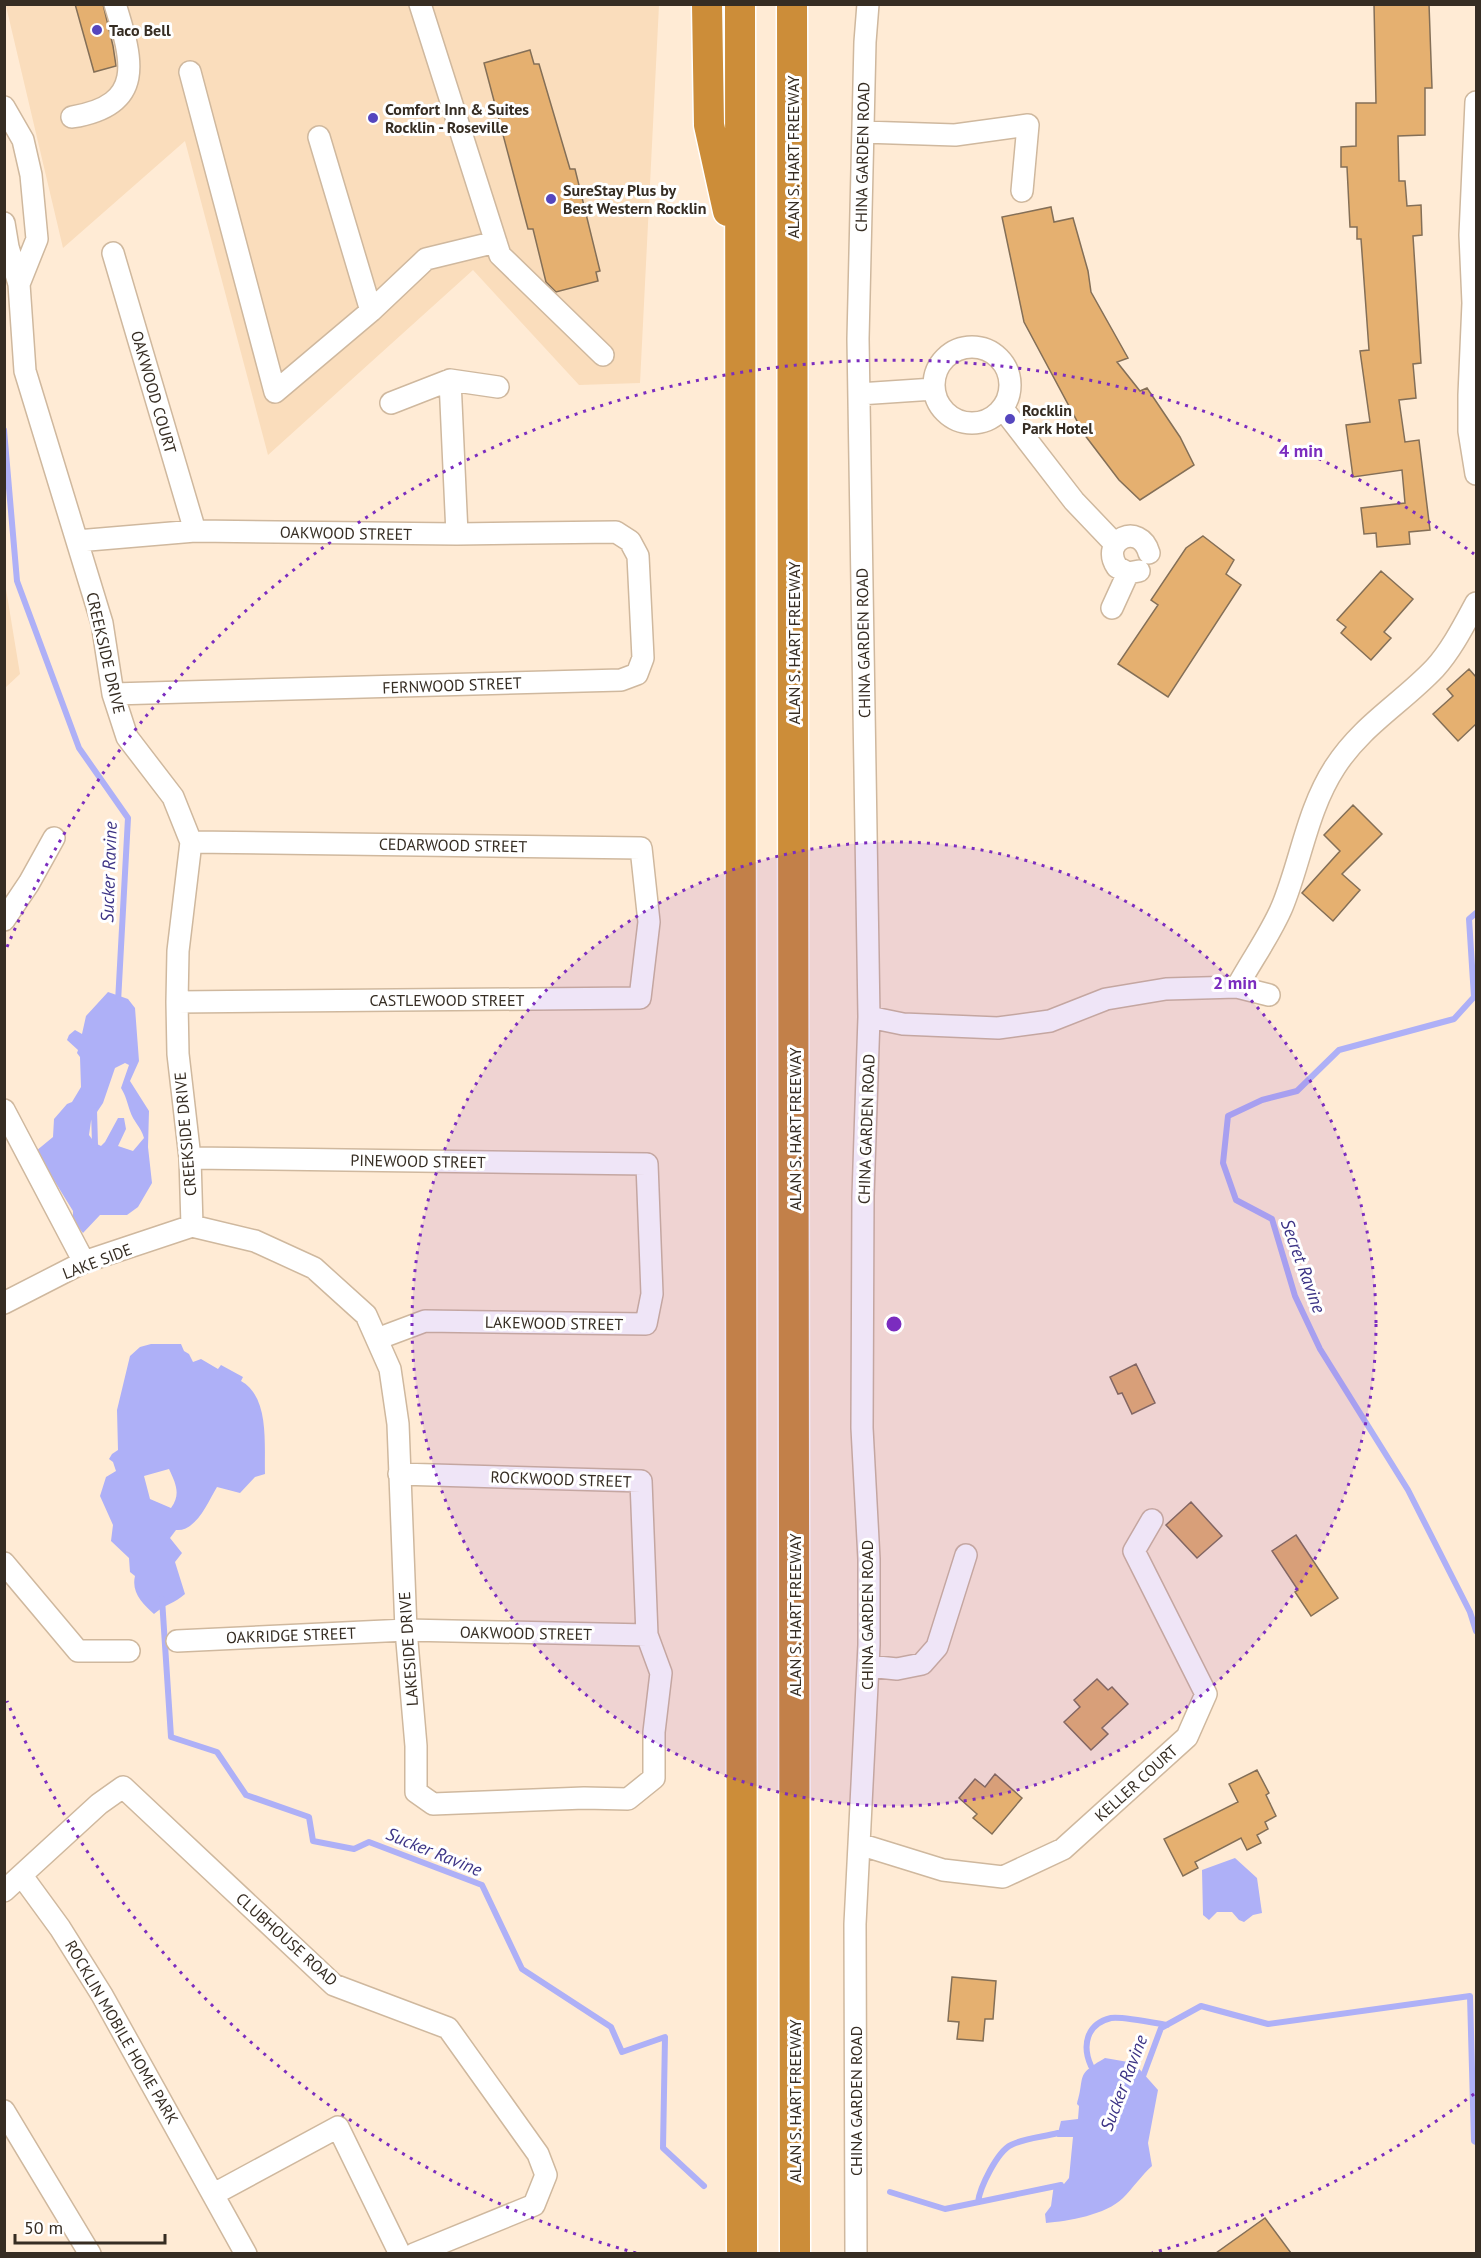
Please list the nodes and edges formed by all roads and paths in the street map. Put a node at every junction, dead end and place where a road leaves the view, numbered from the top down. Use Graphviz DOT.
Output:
graph roads {
  1 [pos="115,4"];
  2 [pos="420,4"];
  3 [pos="707,4"];
  4 [pos="740,4"];
  5 [pos="792,4"];
  6 [pos="808,4"];
  7 [pos="868,4"];
  8 [pos="190,72"];
  9 [pos="1476,102"];
  10 [pos="4,107"];
  11 [pos="72,117"];
  12 [pos="862,132"];
  13 [pos="319,137"];
  14 [pos="793,174"];
  15 [pos="1022,191"];
  16 [pos="4,223"];
  17 [pos="496,243"];
  18 [pos="113,253"];
  19 [pos="741,266"];
  20 [pos="19,284"];
  21 [pos="1475,303"];
  22 [pos="371,311"];
  23 [pos="603,355"];
  24 [pos="450,380"];
  25 [pos="498,387"];
  26 [pos="934,389"];
  27 [pos="859,394"];
  28 [pos="391,403"];
  29 [pos="1002,409"];
  30 [pos="1476,474"];
  31 [pos="195,531"];
  32 [pos="616,532"];
  33 [pos="457,534"];
  34 [pos="77,541"];
  35 [pos="1115,544"];
  36 [pos="1139,565"];
  37 [pos="1476,603"];
  38 [pos="1112,608"];
  39 [pos="113,694"];
  40 [pos="54,838"];
  41 [pos="191,842"];
  42 [pos="4,920"];
  43 [pos="649,922"];
  44 [pos="1236,987"];
  45 [pos="1269,995"];
  46 [pos="177,1002"];
  47 [pos="869,1017"];
  48 [pos="6,1116"];
  49 [pos="190,1158"];
  50 [pos="647,1164"];
  51 [pos="192,1226"];
  52 [pos="84,1262"];
  53 [pos="4,1303"];
  54 [pos="377,1339"];
  55 [pos="399,1474"];
  56 [pos="1152,1520"];
  57 [pos="966,1555"];
  58 [pos="4,1563"];
  59 [pos="406,1630"];
  60 [pos="647,1635"];
  61 [pos="177,1641"];
  62 [pos="129,1652"];
  63 [pos="868,1666"];
  64 [pos="859,1844"];
  65 [pos="22,1876"];
  66 [pos="4,1891"];
  67 [pos="4,2111"];
  68 [pos="214,2194"];
  69 [pos="90,2253"];
  70 [pos="246,2253"];
  71 [pos="400,2253"];
  72 [pos="414,2253"];
  73 [pos="742,2253"];
  74 [pos="795,2253"];
  75 [pos="856,2253"];
  1 -- 11 [label="street"];
  2 -- 17 [label="street"];
  3 -- 19 [label="highway"];
  4 -- 19 [label="highway"];
  5 -- 14 [label="highway, ALAN S. HART FREEWAY"];
  6 -- 14 [label="highway"];
  7 -- 12 [label="street, CHINA GARDEN ROAD"];
  8 -- 22 [label="street"];
  9 -- 21 [label="street"];
  10 -- 20 [label="street, CREEKSIDE DRIVE"];
  12 -- 15 [label="street"];
  12 -- 27 [label="street, CHINA GARDEN ROAD"];
  13 -- 22 [label="street"];
  14 -- 74 [label="highway, ALAN S. HART FREEWAY"];
  16 -- 20 [label="street, CREEKSIDE DRIVE"];
  17 -- 22 [label="street"];
  17 -- 23 [label="street"];
  18 -- 31 [label="street, OAKWOOD COURT"];
  19 -- 73 [label="highway"];
  20 -- 34 [label="street, CREEKSIDE DRIVE"];
  21 -- 30 [label="street"];
  24 -- 25 [label="street"];
  24 -- 28 [label="street"];
  24 -- 33 [label="street"];
  26 -- 27 [label="street"];
  26 -- 29 [label="street"];
  26 -- 29 [label="street"];
  27 -- 47 [label="street, CHINA GARDEN ROAD"];
  29 -- 35 [label="street"];
  31 -- 33 [label="street, OAKWOOD STREET"];
  31 -- 34 [label="street, OAKWOOD STREET"];
  32 -- 33 [label="street, OAKWOOD STREET"];
  32 -- 39 [label="street, FERNWOOD STREET"];
  34 -- 39 [label="street, CREEKSIDE DRIVE"];
  35 -- 36 [label="street"];
  35 -- 36 [label="street"];
  36 -- 38 [label="street"];
  37 -- 44 [label="street"];
  39 -- 41 [label="street, CREEKSIDE DRIVE"];
  40 -- 42 [label="street"];
  41 -- 43 [label="street, CEDARWOOD STREET"];
  41 -- 46 [label="street, CREEKSIDE DRIVE"];
  43 -- 46 [label="street, CASTLEWOOD STREET"];
  44 -- 45 [label="street"];
  44 -- 47 [label="street"];
  46 -- 49 [label="street, CREEKSIDE DRIVE"];
  47 -- 63 [label="street, CHINA GARDEN ROAD"];
  48 -- 52 [label="street"];
  49 -- 50 [label="street, PINEWOOD STREET"];
  49 -- 51 [label="street, CREEKSIDE DRIVE"];
  50 -- 54 [label="street, LAKEWOOD STREET"];
  51 -- 52 [label="street, LAKE SIDE"];
  51 -- 54 [label="street, LAKESIDE DRIVE"];
  52 -- 53 [label="street, LAKE SIDE"];
  54 -- 55 [label="street, LAKESIDE DRIVE"];
  55 -- 59 [label="street, LAKESIDE DRIVE"];
  55 -- 60 [label="street, ROCKWOOD STREET"];
  56 -- 64 [label="street, KELLER COURT"];
  57 -- 63 [label="street"];
  58 -- 62 [label="street"];
  59 -- 60 [label="street, OAKWOOD STREET"];
  59 -- 60 [label="street, LAKESIDE DRIVE"];
  59 -- 61 [label="street, OAKRIDGE STREET"];
  63 -- 64 [label="street, CHINA GARDEN ROAD"];
  64 -- 75 [label="street, CHINA GARDEN ROAD"];
  65 -- 66 [label="street, CLUBHOUSE ROAD"];
  65 -- 68 [label="street, ROCKLIN MOBILE HOME PARK"];
  65 -- 72 [label="street, CLUBHOUSE ROAD"];
  67 -- 69 [label="street"];
  68 -- 70 [label="street, ROCKLIN MOBILE HOME PARK"];
  68 -- 71 [label="street"];
}
